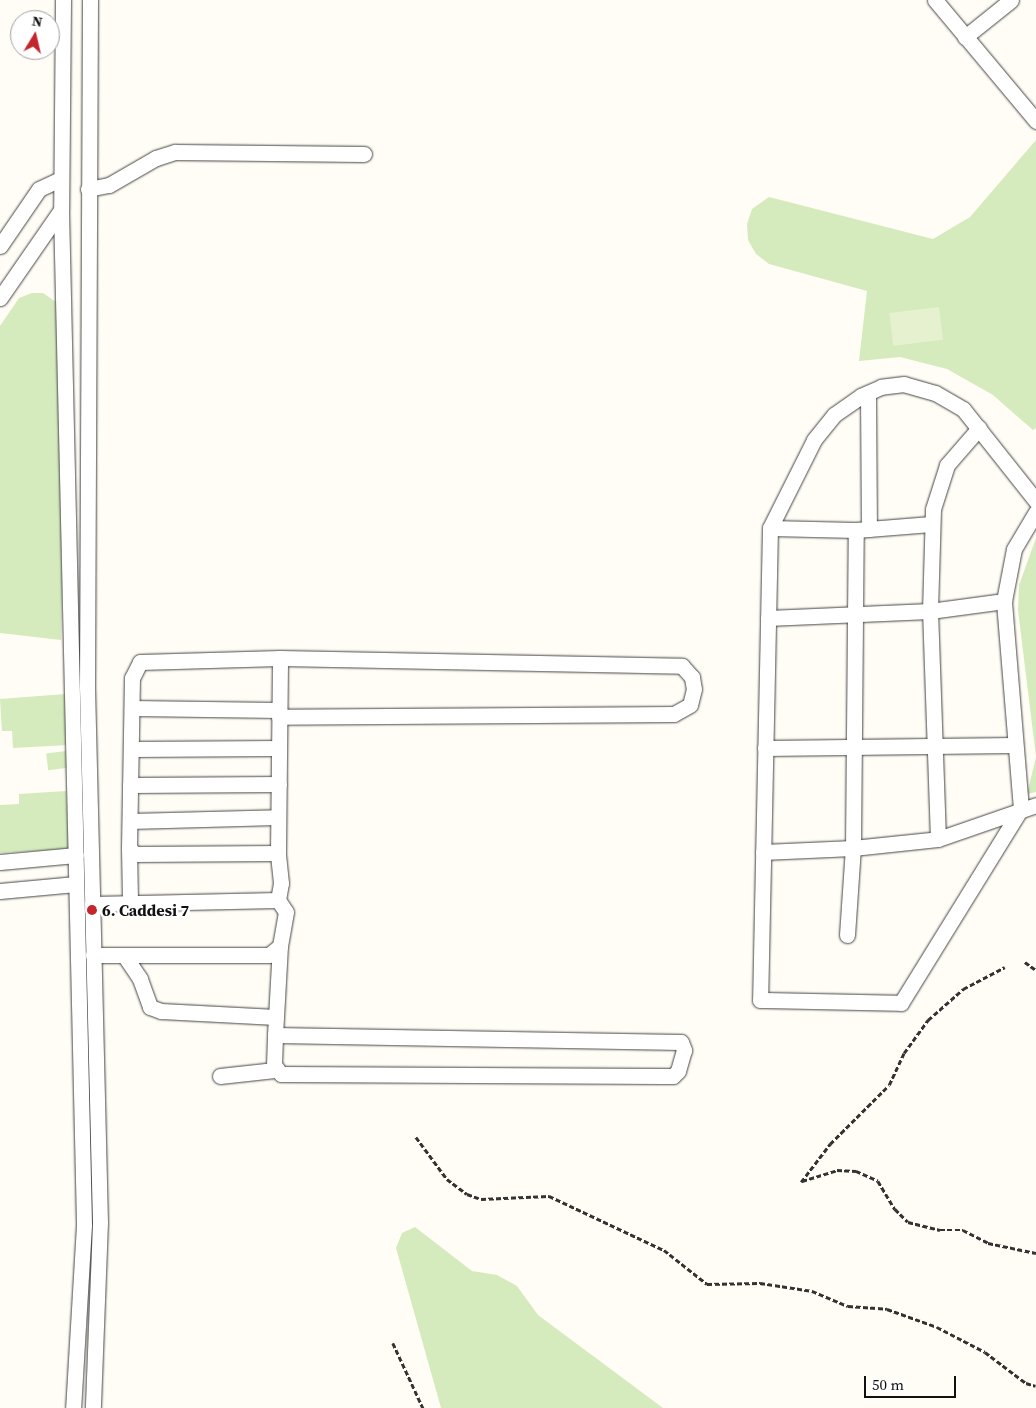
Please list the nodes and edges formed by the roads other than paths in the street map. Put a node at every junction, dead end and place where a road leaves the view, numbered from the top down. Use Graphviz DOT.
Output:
graph roads {
  1 [pos="63,0"];
  2 [pos="90,0"];
  3 [pos="935,0"];
  4 [pos="1010,0"];
  5 [pos="964,37"];
  6 [pos="1036,120"];
  7 [pos="364,154"];
  8 [pos="60,180"];
  9 [pos="88,189"];
  10 [pos="61,210"];
  11 [pos="0,246"];
  12 [pos="0,298"];
  13 [pos="868,393"];
  14 [pos="979,428"];
  15 [pos="1036,501"];
  16 [pos="1036,512"];
  17 [pos="931,524"];
  18 [pos="770,528"];
  19 [pos="863,529"];
  20 [pos="1004,600"];
  21 [pos="930,611"];
  22 [pos="854,615"];
  23 [pos="768,618"];
  24 [pos="280,658"];
  25 [pos="132,708"];
  26 [pos="279,713"];
  27 [pos="933,744"];
  28 [pos="1014,745"];
  29 [pos="854,746"];
  30 [pos="279,748"];
  31 [pos="765,748"];
  32 [pos="131,749"];
  33 [pos="279,784"];
  34 [pos="130,785"];
  35 [pos="1036,804"];
  36 [pos="1021,809"];
  37 [pos="278,817"];
  38 [pos="130,821"];
  39 [pos="938,839"];
  40 [pos="129,848"];
  41 [pos="853,848"];
  42 [pos="764,852"];
  43 [pos="278,853"];
  44 [pos="76,855"];
  45 [pos="0,862"];
  46 [pos="76,884"];
  47 [pos="0,891"];
  48 [pos="278,900"];
  49 [pos="130,902"];
  50 [pos="92,904"];
  51 [pos="847,934"];
  52 [pos="280,946"];
  53 [pos="93,955"];
  54 [pos="124,956"];
  55 [pos="276,1017"];
  56 [pos="275,1035"];
  57 [pos="275,1070"];
  58 [pos="220,1076"];
  59 [pos="74,1408"];
  60 [pos="93,1408"];
  1 -- 8 [label="street"];
  2 -- 9 [label="street"];
  3 -- 5 [label="street"];
  4 -- 5 [label="street"];
  5 -- 6 [label="street"];
  7 -- 9 [label="street"];
  8 -- 10 [label="street"];
  8 -- 11 [label="street"];
  9 -- 50 [label="street"];
  10 -- 12 [label="street"];
  10 -- 44 [label="street"];
  13 -- 14 [label="street"];
  13 -- 18 [label="street"];
  13 -- 19 [label="street"];
  14 -- 15 [label="street"];
  14 -- 17 [label="street"];
  16 -- 20 [label="street"];
  17 -- 19 [label="street"];
  17 -- 21 [label="street"];
  18 -- 19 [label="street"];
  18 -- 23 [label="street"];
  19 -- 22 [label="street"];
  20 -- 21 [label="street"];
  20 -- 28 [label="street"];
  21 -- 22 [label="street"];
  21 -- 27 [label="street"];
  22 -- 23 [label="street"];
  22 -- 29 [label="street"];
  23 -- 31 [label="street"];
  24 -- 25 [label="street"];
  24 -- 26 [label="street"];
  24 -- 26 [label="street"];
  25 -- 26 [label="street"];
  25 -- 32 [label="street"];
  26 -- 30 [label="street"];
  27 -- 28 [label="street"];
  27 -- 29 [label="street"];
  27 -- 39 [label="street"];
  28 -- 36 [label="street"];
  29 -- 31 [label="street"];
  29 -- 41 [label="street"];
  30 -- 32 [label="street"];
  30 -- 33 [label="street"];
  31 -- 42 [label="street"];
  32 -- 34 [label="street"];
  33 -- 34 [label="street"];
  33 -- 37 [label="street"];
  34 -- 38 [label="street"];
  35 -- 36 [label="street"];
  36 -- 39 [label="street"];
  36 -- 42 [label="street"];
  37 -- 38 [label="street"];
  37 -- 43 [label="street"];
  38 -- 40 [label="street"];
  39 -- 41 [label="street"];
  40 -- 43 [label="street"];
  40 -- 49 [label="street"];
  41 -- 42 [label="street"];
  41 -- 51 [label="street"];
  43 -- 48 [label="street"];
  44 -- 45 [label="street"];
  44 -- 46 [label="street"];
  46 -- 47 [label="street"];
  46 -- 59 [label="street"];
  48 -- 49 [label="street"];
  48 -- 52 [label="street"];
  49 -- 50 [label="street"];
  50 -- 53 [label="street"];
  52 -- 54 [label="street"];
  52 -- 55 [label="street"];
  53 -- 54 [label="street"];
  53 -- 60 [label="street"];
  54 -- 55 [label="street"];
  55 -- 56 [label="street"];
  56 -- 57 [label="street"];
  56 -- 57 [label="street"];
  57 -- 58 [label="street"];
}
